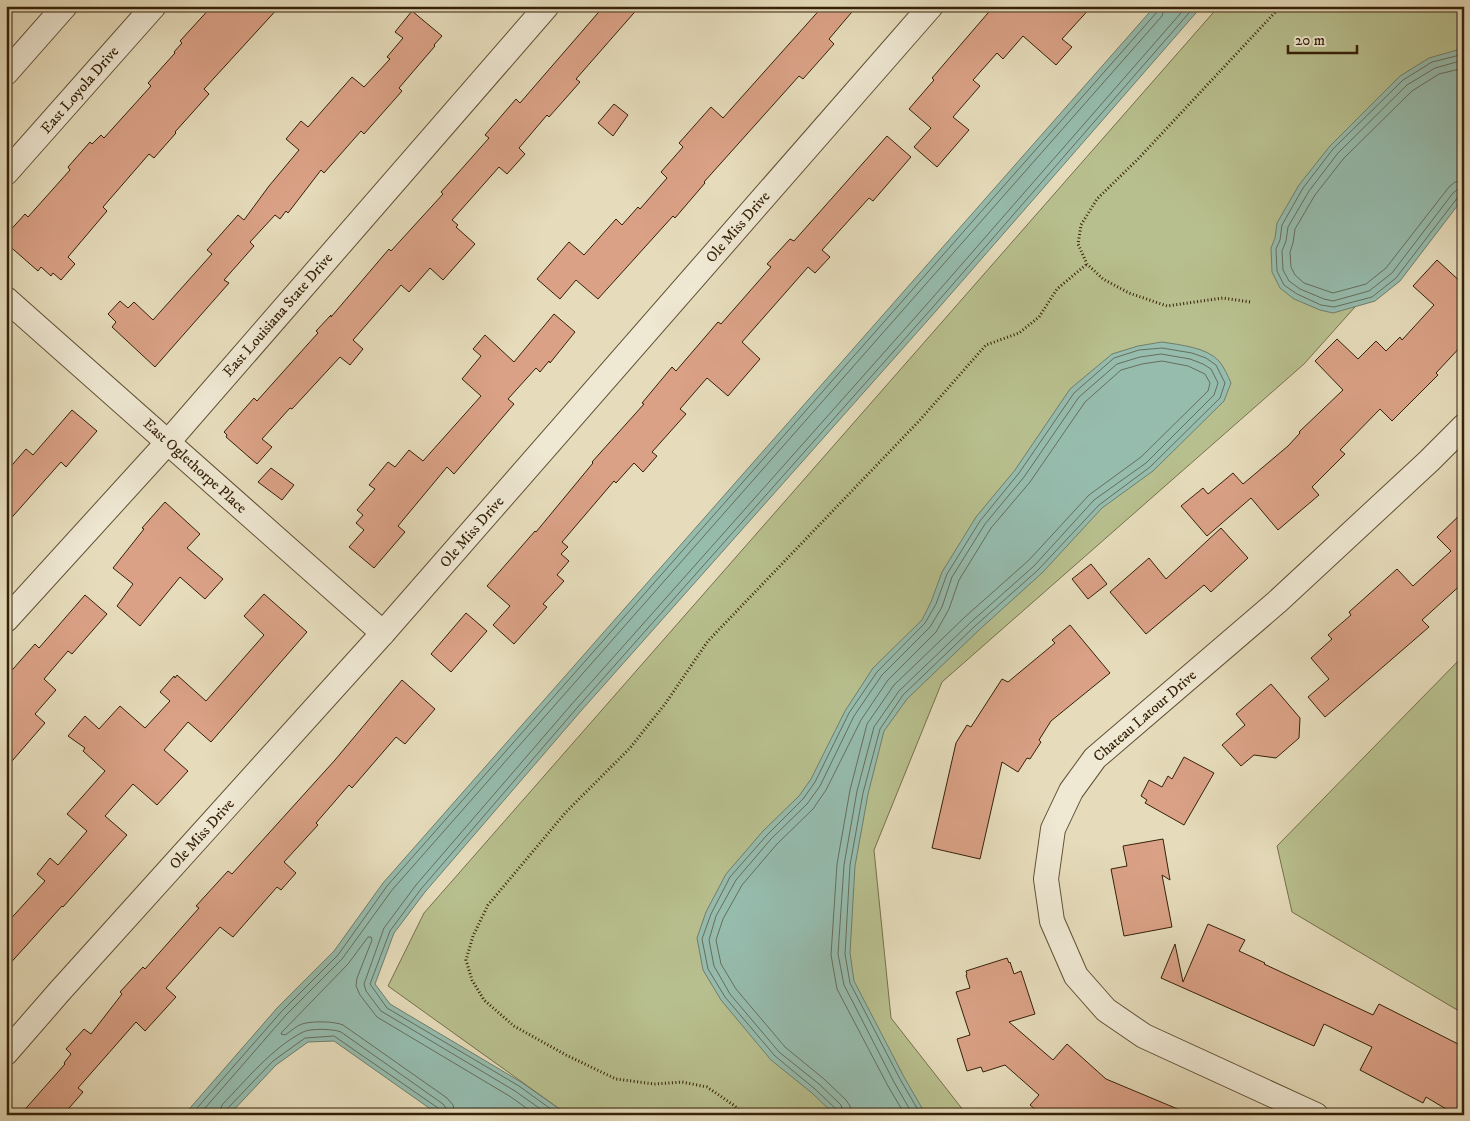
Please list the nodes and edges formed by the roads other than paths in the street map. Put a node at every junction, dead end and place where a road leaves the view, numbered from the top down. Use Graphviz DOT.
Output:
graph roads {
  1 [pos="65,6"];
  2 [pos="154,6"];
  3 [pos="546,6"];
  4 [pos="932,6"];
  5 [pos="6,72"];
  6 [pos="6,173"];
  7 [pos="6,299"];
  8 [pos="1464,426"];
  9 [pos="168,442"];
  10 [pos="6,620"];
  11 [pos="383,633"];
  12 [pos="6,1053"];
  13 [pos="1316,1115"];
  1 -- 5 [label="street"];
  2 -- 6 [label="street, East Loyola Drive"];
  3 -- 9 [label="street, East Louisiana State Drive"];
  4 -- 11 [label="street, Ole Miss Drive"];
  7 -- 9 [label="street, East Oglethorpe Place"];
  8 -- 13 [label="street, Chateau Latour Drive"];
  9 -- 10 [label="street, East Louisiana State Drive"];
  9 -- 11 [label="street, East Oglethorpe Place"];
  11 -- 12 [label="street, Ole Miss Drive"];
}
